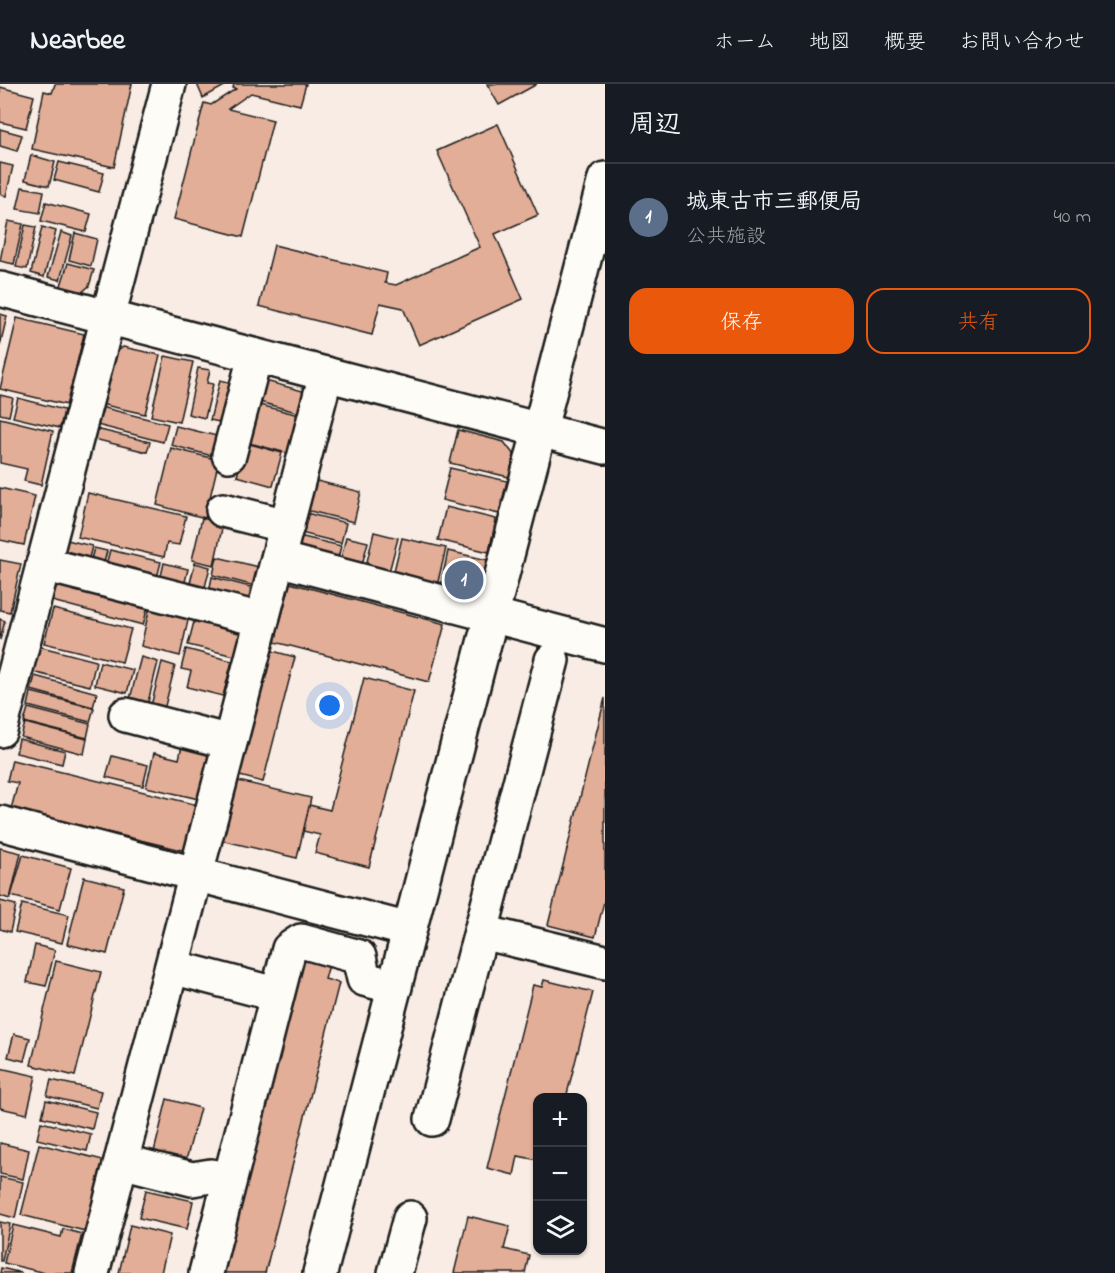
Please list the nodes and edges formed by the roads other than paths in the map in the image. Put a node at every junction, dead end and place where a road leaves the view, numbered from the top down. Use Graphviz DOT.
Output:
graph roads {
  1 [pos="169,84"];
  2 [pos="605,179"];
  3 [pos="0,289"];
  4 [pos="108,318"];
  5 [pos="255,356"];
  6 [pos="326,374"];
  7 [pos="540,430"];
  8 [pos="605,447"];
  9 [pos="229,455"];
  10 [pos="223,510"];
  11 [pos="287,526"];
  12 [pos="278,559"];
  13 [pos="43,564"];
  14 [pos="492,614"];
  15 [pos="262,620"];
  16 [pos="605,645"];
  17 [pos="552,660"];
  18 [pos="126,716"];
  19 [pos="0,730"];
  20 [pos="230,742"];
  21 [pos="0,823"];
  22 [pos="196,874"];
  23 [pos="309,904"];
  24 [pos="409,930"];
  25 [pos="482,932"];
  26 [pos="301,940"];
  27 [pos="605,962"];
  28 [pos="172,967"];
  29 [pos="394,987"];
  30 [pos="275,994"];
  31 [pos="432,1119"];
  32 [pos="121,1161"];
  33 [pos="229,1181"];
  34 [pos="410,1218"];
  35 [pos="92,1273"];
  36 [pos="206,1273"];
  37 [pos="320,1273"];
  38 [pos="395,1273"];
  1 -- 4 [label="street"];
  2 -- 7 [label="street"];
  3 -- 4 [label="street"];
  4 -- 5 [label="street"];
  4 -- 13 [label="street"];
  5 -- 6 [label="street"];
  5 -- 9 [label="street"];
  6 -- 7 [label="street"];
  6 -- 11 [label="street"];
  7 -- 8 [label="street"];
  7 -- 14 [label="street"];
  10 -- 11 [label="street"];
  11 -- 12 [label="street"];
  12 -- 14 [label="street"];
  12 -- 15 [label="street"];
  13 -- 15 [label="street"];
  13 -- 19 [label="street"];
  14 -- 16 [label="street"];
  14 -- 24 [label="street"];
  15 -- 20 [label="street"];
  17 -- 25 [label="street"];
  18 -- 20 [label="street"];
  20 -- 22 [label="street"];
  21 -- 22 [label="street"];
  22 -- 23 [label="street"];
  22 -- 28 [label="street"];
  23 -- 24 [label="street"];
  23 -- 26 [label="street"];
  24 -- 29 [label="street"];
  25 -- 27 [label="street"];
  25 -- 31 [label="street"];
  26 -- 29 [label="street"];
  26 -- 30 [label="street"];
  28 -- 30 [label="street"];
  28 -- 32 [label="street"];
  29 -- 37 [label="street"];
  30 -- 33 [label="street"];
  32 -- 33 [label="street"];
  32 -- 35 [label="street"];
  33 -- 36 [label="street"];
  34 -- 38 [label="street"];
}
